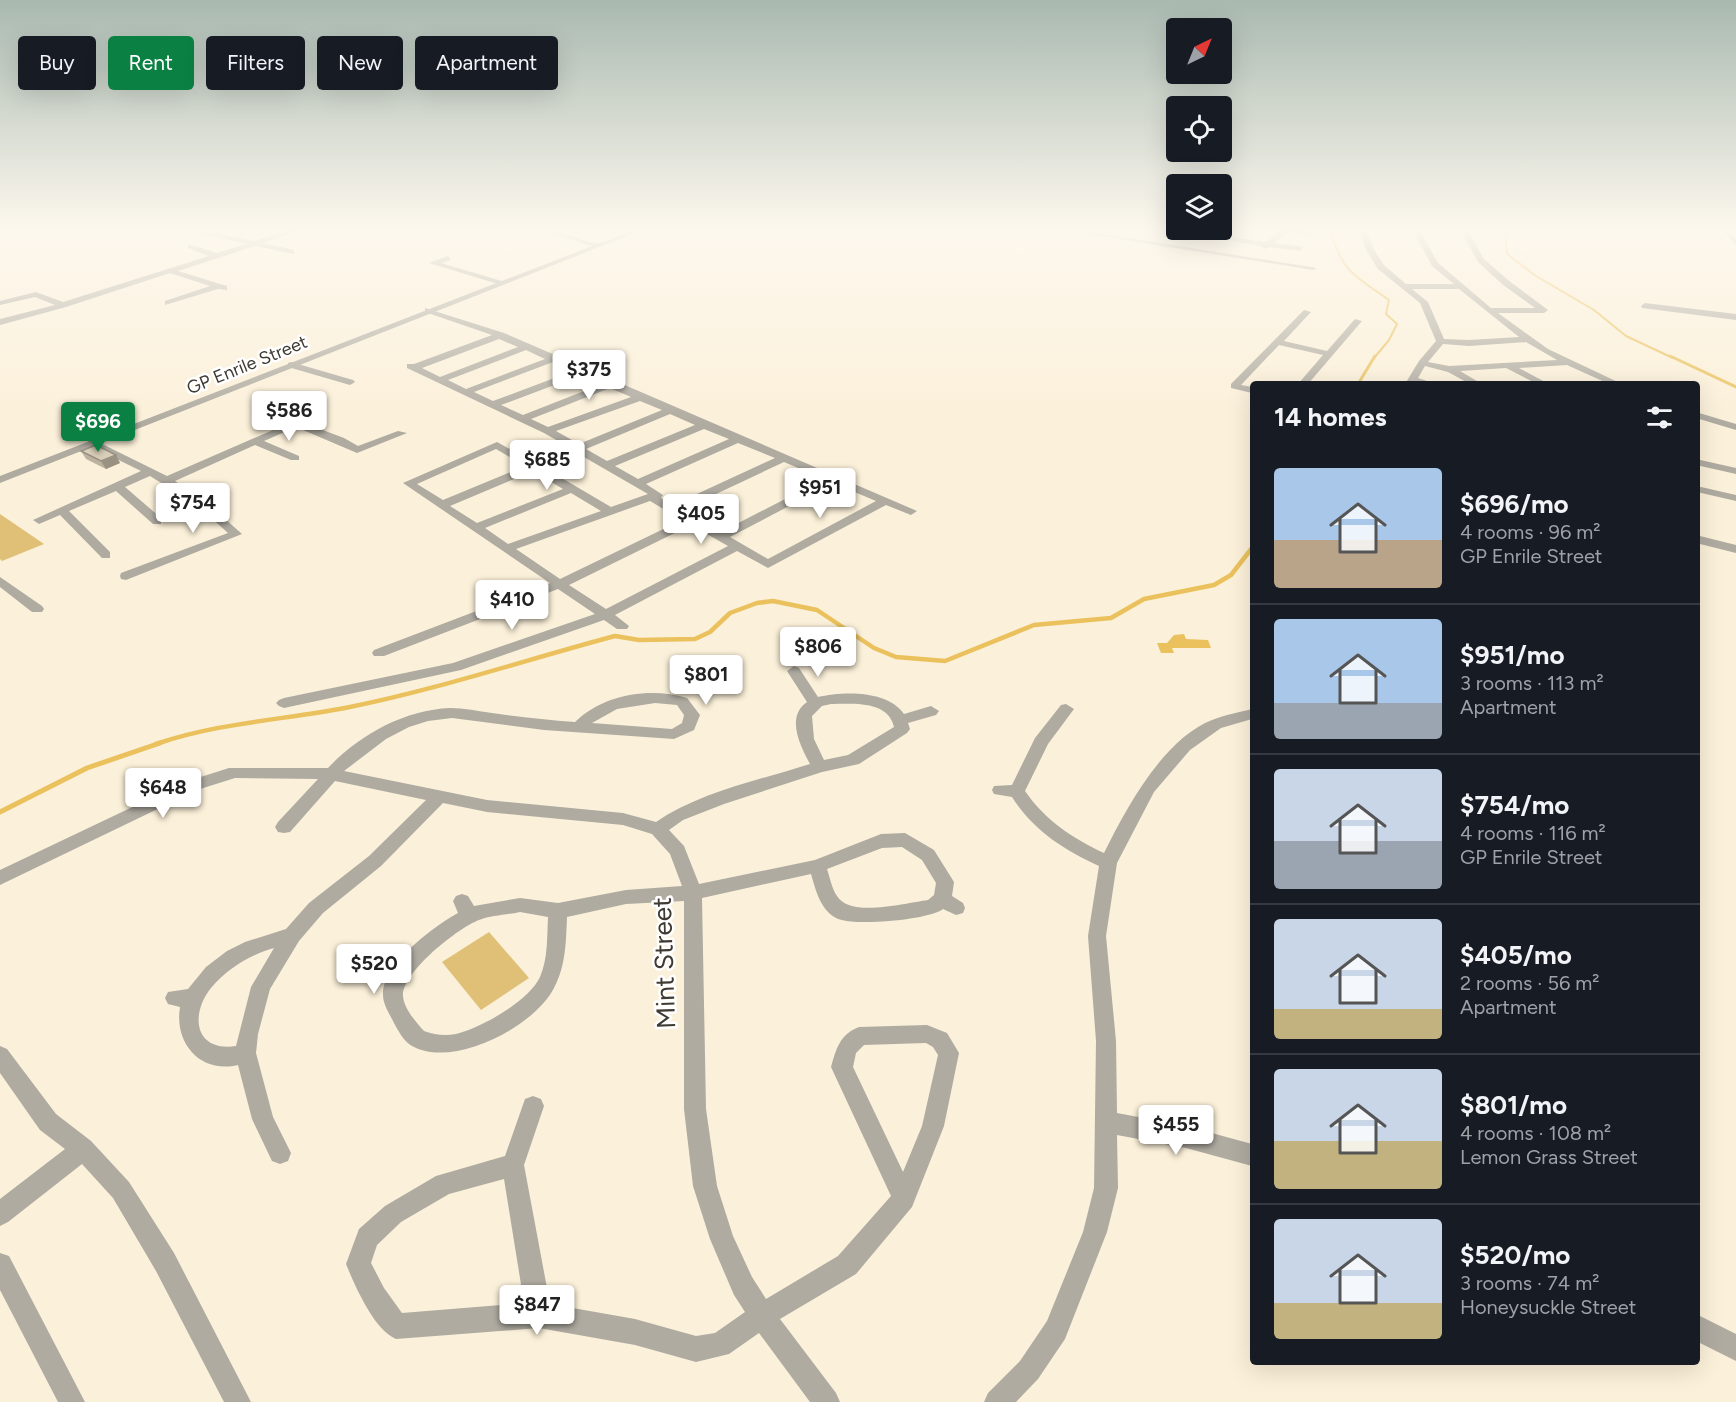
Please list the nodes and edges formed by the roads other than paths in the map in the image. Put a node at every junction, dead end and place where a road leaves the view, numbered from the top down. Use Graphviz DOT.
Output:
graph roads {
  1 [pos="99,294"];
  2 [pos="196,294"];
  3 [pos="469,294"];
  4 [pos="1414,294"];
  5 [pos="1470,294"];
  6 [pos="1522,294"];
  7 [pos="168,303"];
  8 [pos="63,306"];
  9 [pos="1645,306"];
  10 [pos="2,309"];
  11 [pos="428,310"];
  12 [pos="1490,311"];
  13 [pos="1306,312"];
  14 [pos="1736,317"];
  15 [pos="18,318"];
  16 [pos="1358,321"];
  17 [pos="0,322"];
  18 [pos="501,335"];
  19 [pos="1527,339"];
  20 [pos="1441,341"];
  21 [pos="1277,342"];
  22 [pos="527,347"];
  23 [pos="1329,354"];
  24 [pos="554,359"];
  25 [pos="1566,362"];
  26 [pos="1422,363"];
  27 [pos="291,365"];
  28 [pos="1510,367"];
  29 [pos="1449,369"];
  30 [pos="582,371"];
  31 [pos="440,380"];
  32 [pos="1306,381"];
  33 [pos="1413,381"];
  34 [pos="1472,381"];
  35 [pos="1538,381"];
  36 [pos="1610,381"];
  37 [pos="350,382"];
  38 [pos="612,384"];
  39 [pos="653,387"];
  40 [pos="1250,390"];
  41 [pos="466,392"];
  42 [pos="637,395"];
  43 [pos="493,405"];
  44 [pos="671,410"];
  45 [pos="1700,416"];
  46 [pos="524,419"];
  47 [pos="704,424"];
  48 [pos="1736,427"];
  49 [pos="548,431"];
  50 [pos="402,433"];
  51 [pos="738,439"];
  52 [pos="255,441"];
  53 [pos="92,443"];
  54 [pos="577,448"];
  55 [pos="295,458"];
  56 [pos="784,458"];
  57 [pos="1700,463"];
  58 [pos="606,465"];
  59 [pos="534,466"];
  60 [pos="1736,471"];
  61 [pos="149,472"];
  62 [pos="834,478"];
  63 [pos="0,480"];
  64 [pos="167,480"];
  65 [pos="638,483"];
  66 [pos="118,487"];
  67 [pos="572,489"];
  68 [pos="1701,490"];
  69 [pos="651,497"];
  70 [pos="1736,498"];
  71 [pos="886,500"];
  72 [pos="444,504"];
  73 [pos="671,510"];
  74 [pos="62,511"];
  75 [pos="911,511"];
  76 [pos="611,512"];
  77 [pos="39,520"];
  78 [pos="157,521"];
  79 [pos="688,521"];
  80 [pos="477,527"];
  81 [pos="719,538"];
  82 [pos="1700,540"];
  83 [pos="736,547"];
  84 [pos="507,548"];
  85 [pos="1736,549"];
  86 [pos="106,555"];
  87 [pos="126,576"];
  88 [pos="0,581"];
  89 [pos="560,584"];
  90 [pos="37,609"];
  91 [pos="606,615"];
  92 [pos="622,626"];
  93 [pos="379,653"];
  94 [pos="794,671"];
  95 [pos="284,703"];
  96 [pos="815,703"];
  97 [pos="1066,709"];
  98 [pos="931,711"];
  99 [pos="1250,715"];
  100 [pos="901,720"];
  101 [pos="578,728"];
  102 [pos="820,767"];
  103 [pos="330,774"];
  104 [pos="439,797"];
  105 [pos="284,827"];
  106 [pos="658,829"];
  107 [pos="1108,863"];
  108 [pos="817,866"];
  109 [pos="0,878"];
  110 [pos="693,893"];
  111 [pos="558,911"];
  112 [pos="292,935"];
  113 [pos="246,1053"];
  114 [pos="0,1056"];
  115 [pos="533,1106"];
  116 [pos="1107,1122"];
  117 [pos="83,1149"];
  118 [pos="280,1153"];
  119 [pos="1250,1154"];
  120 [pos="513,1165"];
  121 [pos="904,1199"];
  122 [pos="0,1214"];
  123 [pos="0,1265"];
  124 [pos="539,1315"];
  125 [pos="762,1316"];
  126 [pos="1700,1329"];
  127 [pos="1736,1348"];
  128 [pos="72,1402"];
  129 [pos="238,1402"];
  130 [pos="827,1402"];
  131 [pos="997,1402"];
  1 -- 8 [label="street"];
  2 -- 7 [label="street"];
  3 -- 11 [label="street, GP Enrile Street"];
  4 -- 20 [label="street"];
  5 -- 12 [label="street"];
  6 -- 12 [label="street"];
  8 -- 10 [label="street"];
  8 -- 15 [label="street"];
  9 -- 14 [label="street"];
  10 -- 15 [label="street"];
  11 -- 18 [label="street"];
  11 -- 27 [label="street, GP Enrile Street"];
  12 -- 19 [label="street"];
  13 -- 21 [label="street"];
  15 -- 17 [label="street"];
  16 -- 23 [label="street"];
  18 -- 22 [label="street"];
  18 -- 31 [label="street"];
  19 -- 20 [label="street"];
  19 -- 25 [label="street"];
  20 -- 26 [label="street"];
  21 -- 23 [label="street"];
  21 -- 40 [label="street"];
  22 -- 24 [label="street"];
  22 -- 31 [label="street"];
  23 -- 32 [label="street"];
  24 -- 30 [label="street"];
  24 -- 41 [label="street"];
  25 -- 28 [label="street"];
  25 -- 36 [label="street"];
  26 -- 29 [label="street"];
  26 -- 33 [label="street"];
  27 -- 37 [label="street"];
  27 -- 53 [label="street, GP Enrile Street"];
  28 -- 29 [label="street"];
  28 -- 35 [label="street"];
  29 -- 34 [label="street"];
  30 -- 38 [label="street"];
  30 -- 43 [label="street"];
  31 -- 41 [label="street"];
  38 -- 42 [label="street"];
  38 -- 46 [label="street"];
  39 -- 42 [label="street"];
  41 -- 43 [label="street"];
  42 -- 44 [label="street"];
  42 -- 49 [label="street"];
  43 -- 46 [label="street"];
  44 -- 47 [label="street"];
  44 -- 54 [label="street"];
  45 -- 48 [label="street"];
  46 -- 49 [label="street"];
  47 -- 51 [label="street"];
  47 -- 58 [label="street"];
  49 -- 54 [label="street"];
  50 -- 52 [label="street"];
  51 -- 56 [label="street"];
  51 -- 65 [label="street"];
  52 -- 55 [label="street"];
  52 -- 64 [label="street"];
  53 -- 61 [label="street"];
  53 -- 63 [label="street, GP Enrile Street"];
  54 -- 58 [label="street"];
  54 -- 59 [label="street"];
  56 -- 62 [label="street"];
  56 -- 73 [label="street"];
  57 -- 60 [label="street"];
  58 -- 65 [label="street"];
  59 -- 67 [label="street"];
  59 -- 72 [label="street"];
  59 -- 72 [label="street"];
  61 -- 64 [label="street"];
  61 -- 66 [label="street"];
  62 -- 71 [label="street"];
  62 -- 81 [label="street"];
  64 -- 87 [label="street"];
  65 -- 69 [label="street"];
  66 -- 74 [label="street"];
  66 -- 78 [label="street"];
  67 -- 76 [label="street"];
  67 -- 80 [label="street"];
  68 -- 70 [label="street"];
  69 -- 73 [label="street"];
  69 -- 76 [label="street"];
  71 -- 75 [label="street"];
  71 -- 83 [label="street"];
  72 -- 80 [label="street"];
  73 -- 79 [label="street"];
  74 -- 77 [label="street"];
  74 -- 86 [label="street"];
  76 -- 84 [label="street"];
  79 -- 81 [label="street"];
  79 -- 89 [label="street"];
  80 -- 84 [label="street"];
  81 -- 83 [label="street"];
  82 -- 85 [label="street"];
  83 -- 91 [label="street"];
  84 -- 89 [label="street"];
  88 -- 90 [label="street"];
  89 -- 91 [label="street"];
  89 -- 93 [label="street"];
  91 -- 92 [label="street"];
  91 -- 95 [label="street"];
  94 -- 96 [label="street"];
  96 -- 100 [label="street"];
  96 -- 102 [label="street"];
  97 -- 107 [label="street"];
  98 -- 100 [label="street"];
  99 -- 107 [label="street"];
  100 -- 102 [label="street"];
  101 -- 101 [label="street"];
  101 -- 103 [label="street"];
  102 -- 106 [label="street"];
  103 -- 104 [label="street"];
  103 -- 105 [label="street"];
  103 -- 109 [label="street"];
  104 -- 106 [label="street"];
  104 -- 112 [label="street"];
  106 -- 110 [label="street, Mint Street"];
  107 -- 116 [label="street"];
  108 -- 108 [label="street"];
  108 -- 110 [label="street"];
  110 -- 111 [label="street"];
  110 -- 125 [label="street, Mint Street"];
  111 -- 111 [label="street"];
  112 -- 113 [label="street"];
  112 -- 113 [label="street"];
  113 -- 118 [label="street"];
  114 -- 117 [label="street"];
  115 -- 120 [label="street"];
  116 -- 119 [label="street"];
  116 -- 131 [label="street"];
  117 -- 122 [label="street"];
  117 -- 129 [label="street"];
  120 -- 124 [label="street"];
  120 -- 124 [label="street"];
  121 -- 121 [label="street"];
  121 -- 125 [label="street"];
  123 -- 128 [label="street"];
  124 -- 125 [label="street"];
  125 -- 130 [label="street, Mint Street"];
  126 -- 127 [label="street"];
}
